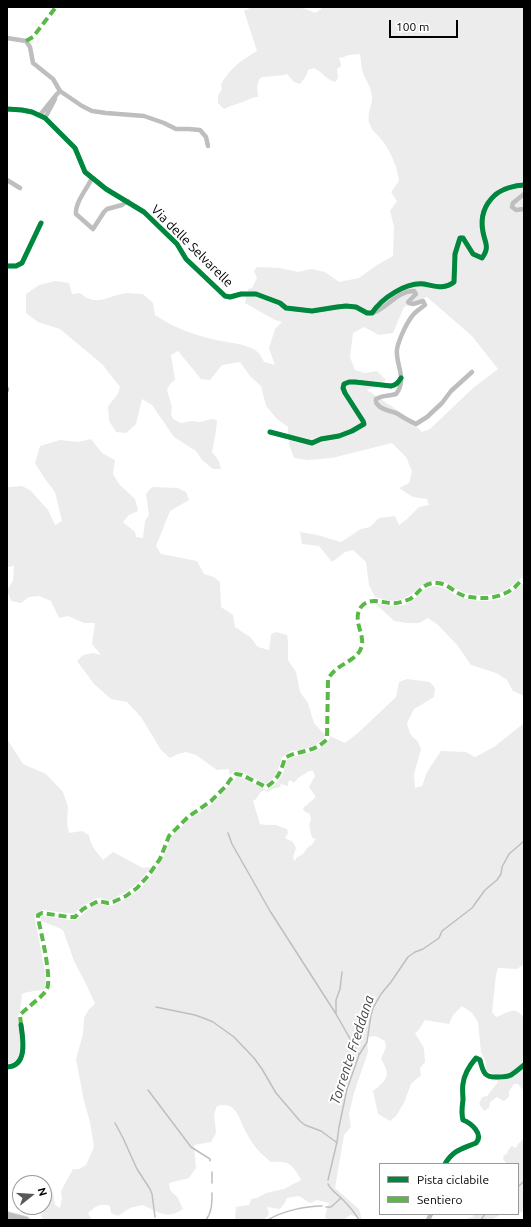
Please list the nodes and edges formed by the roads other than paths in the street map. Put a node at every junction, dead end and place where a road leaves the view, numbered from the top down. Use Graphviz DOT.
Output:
graph roads {
  1 [pos="7,38"];
  2 [pos="60,91"];
  3 [pos="7,109"];
  4 [pos="40,115"];
  5 [pos="45,118"];
  6 [pos="208,146"];
  7 [pos="92,177"];
  8 [pos="7,180"];
  9 [pos="524,185"];
  10 [pos="20,188"];
  11 [pos="524,194"];
  12 [pos="128,201"];
  13 [pos="524,209"];
  14 [pos="41,223"];
  15 [pos="7,266"];
  16 [pos="372,313"];
  17 [pos="472,372"];
  18 [pos="401,378"];
  19 [pos="270,432"];
  20 [pos="21,1025"];
  21 [pos="524,1065"];
  22 [pos="7,1067"];
  23 [pos="446,1163"];
  24 [pos="7,1214"];
  25 [pos="26,1220"];
  1 -- 2 [label="street"];
  2 -- 4 [label="street"];
  2 -- 5 [label="street"];
  2 -- 6 [label="street"];
  3 -- 4 [label="street, Via delle Selvarelle"];
  4 -- 5 [label="street, Via delle Selvarelle"];
  5 -- 7 [label="street, Via delle Selvarelle"];
  7 -- 12 [label="street, Via delle Selvarelle"];
  7 -- 12 [label="street"];
  8 -- 10 [label="street"];
  9 -- 16 [label="street"];
  11 -- 13 [label="street"];
  12 -- 16 [label="street, Via delle Selvarelle"];
  14 -- 15 [label="street"];
  16 -- 18 [label="street"];
  17 -- 18 [label="street"];
  18 -- 19 [label="street"];
  20 -- 22 [label="street"];
  21 -- 23 [label="street"];
  24 -- 25 [label="main road"];
}
